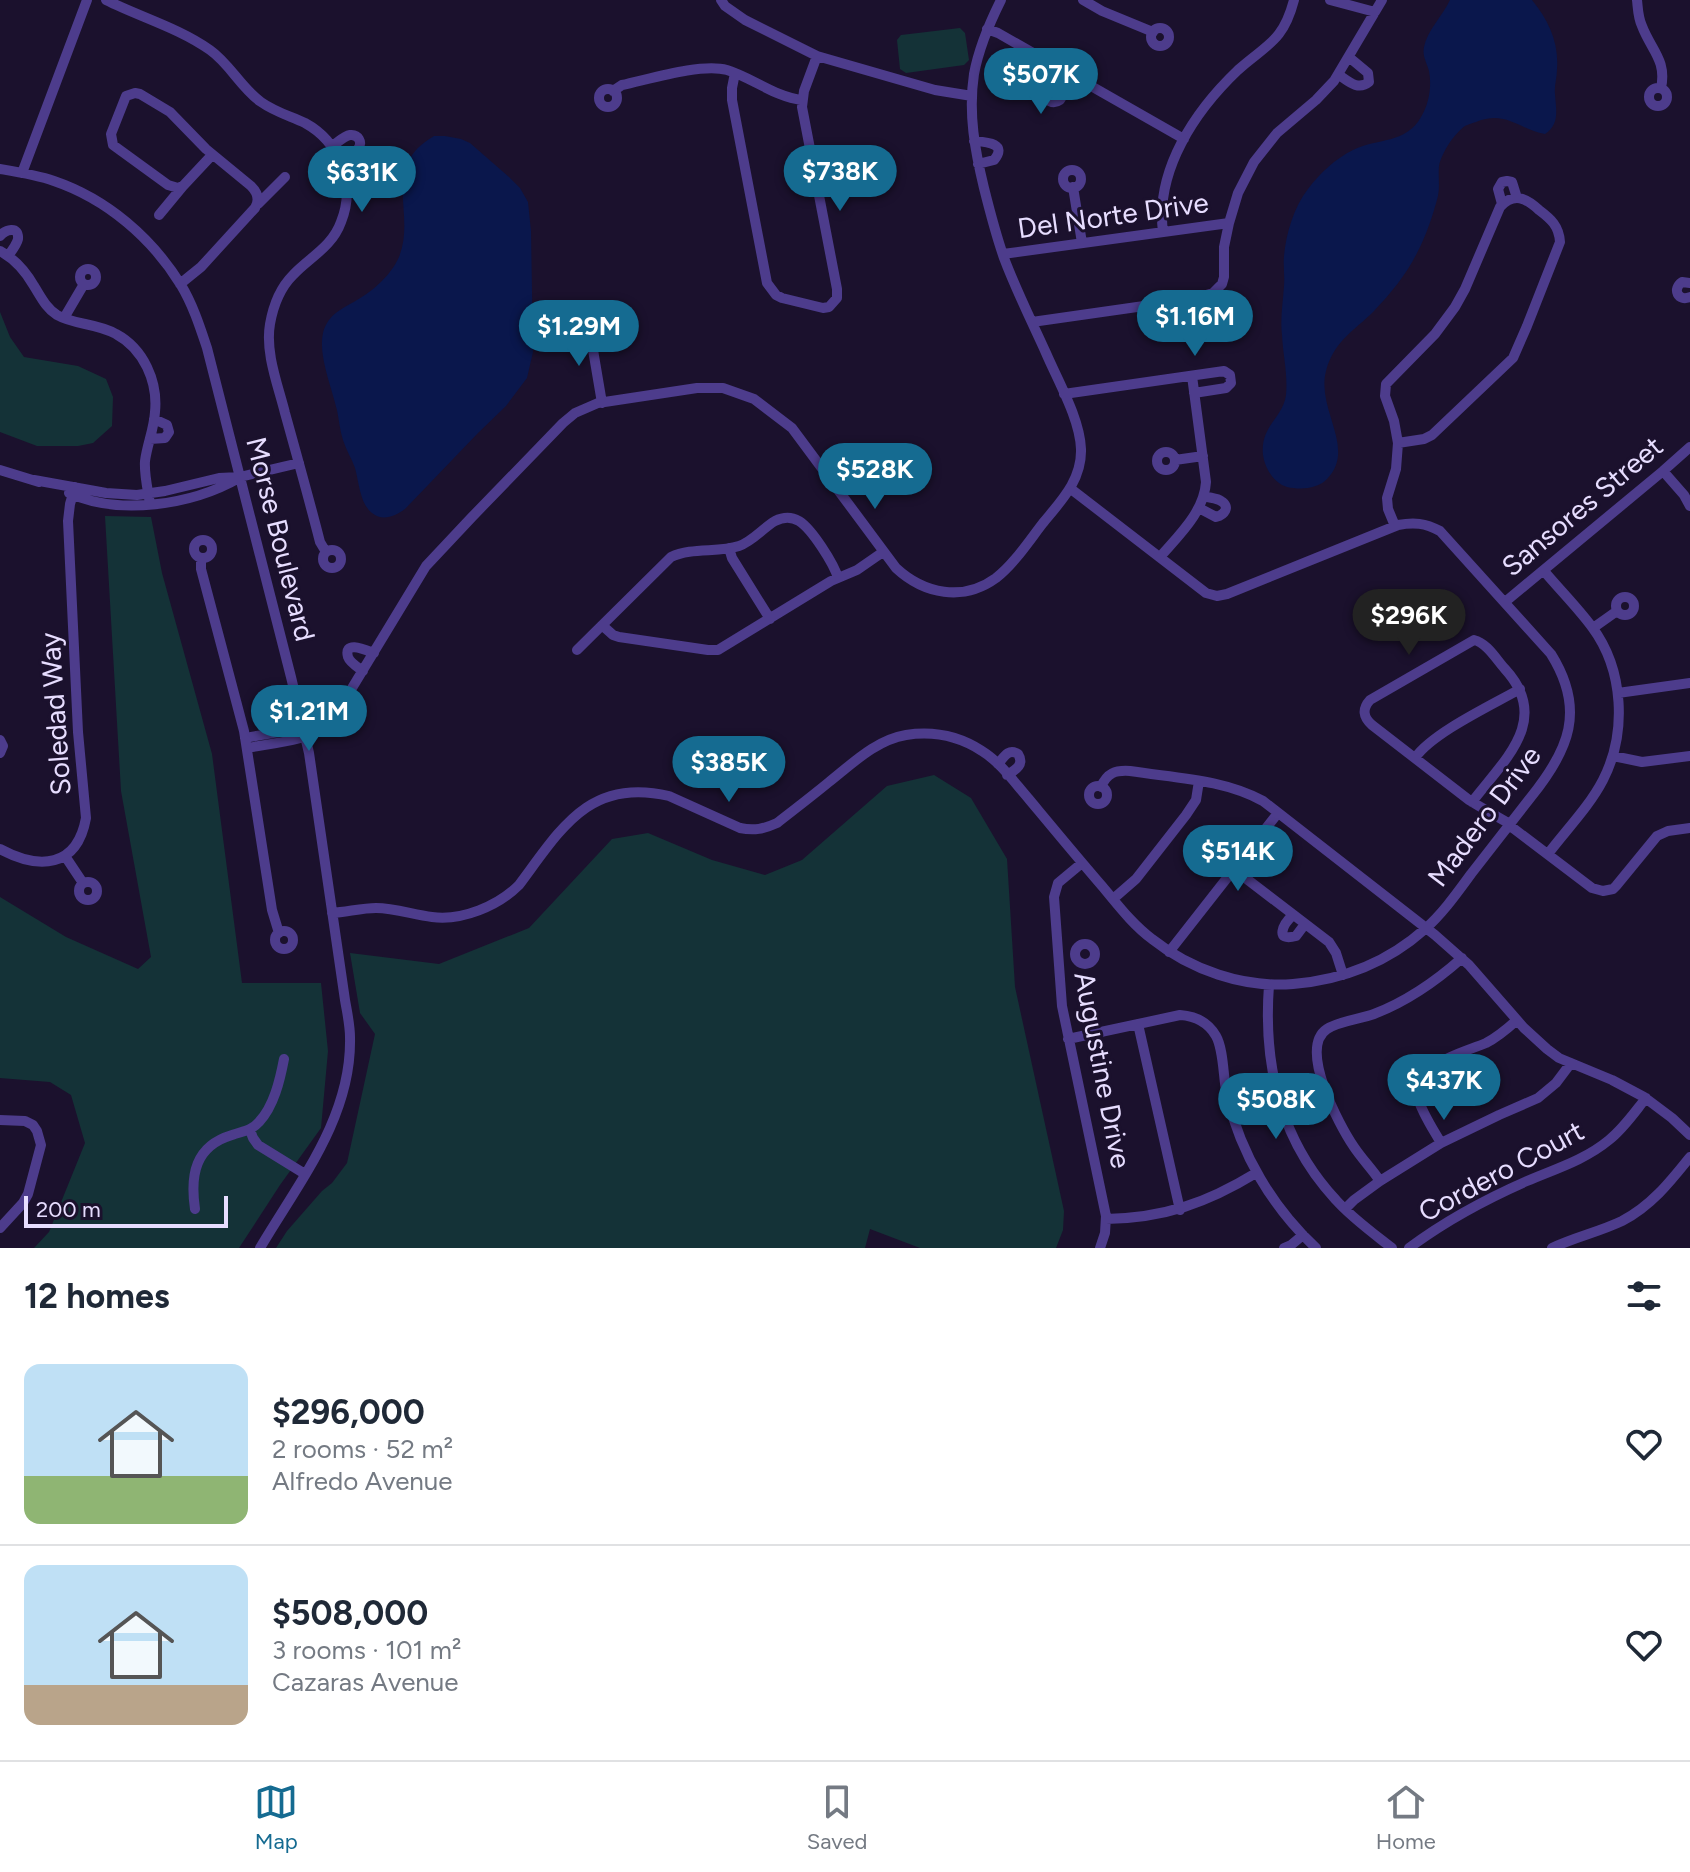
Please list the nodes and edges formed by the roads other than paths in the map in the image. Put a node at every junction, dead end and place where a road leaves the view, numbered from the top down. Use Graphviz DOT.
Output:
graph roads {
  1 [pos="87,0"];
  2 [pos="106,0"];
  3 [pos="721,0"];
  4 [pos="1001,0"];
  5 [pos="1083,0"];
  6 [pos="1294,0"];
  7 [pos="1330,0"];
  8 [pos="1382,0"];
  9 [pos="1637,0"];
  10 [pos="1375,12"];
  11 [pos="987,29"];
  12 [pos="1153,32"];
  13 [pos="817,56"];
  14 [pos="1350,58"];
  15 [pos="1058,68"];
  16 [pos="735,73"];
  17 [pos="1339,75"];
  18 [pos="1074,77"];
  19 [pos="1661,88"];
  20 [pos="613,91"];
  21 [pos="972,96"];
  22 [pos="802,100"];
  23 [pos="1184,139"];
  24 [pos="974,141"];
  25 [pos="332,146"];
  26 [pos="212,155"];
  27 [pos="341,161"];
  28 [pos="978,164"];
  29 [pos="0,169"];
  30 [pos="22,173"];
  31 [pos="285,177"];
  32 [pos="178,187"];
  33 [pos="1073,187"];
  34 [pos="1509,200"];
  35 [pos="258,201"];
  36 [pos="159,215"];
  37 [pos="1229,223"];
  38 [pos="1163,232"];
  39 [pos="0,236"];
  40 [pos="1082,243"];
  41 [pos="4,254"];
  42 [pos="1003,254"];
  43 [pos="1690,283"];
  44 [pos="84,284"];
  45 [pos="180,284"];
  46 [pos="1690,297"];
  47 [pos="64,318"];
  48 [pos="1032,322"];
  49 [pos="593,334"];
  50 [pos="1192,376"];
  51 [pos="1194,393"];
  52 [pos="1064,394"];
  53 [pos="602,403"];
  54 [pos="154,419"];
  55 [pos="150,439"];
  56 [pos="1398,443"];
  57 [pos="1690,447"];
  58 [pos="1203,456"];
  59 [pos="1175,460"];
  60 [pos="299,463"];
  61 [pos="0,470"];
  62 [pos="1663,471"];
  63 [pos="240,477"];
  64 [pos="1071,489"];
  65 [pos="74,491"];
  66 [pos="1204,496"];
  67 [pos="149,499"];
  68 [pos="1690,506"];
  69 [pos="1199,508"];
  70 [pos="1395,526"];
  71 [pos="729,548"];
  72 [pos="326,552"];
  73 [pos="883,552"];
  74 [pos="1160,557"];
  75 [pos="201,558"];
  76 [pos="1544,571"];
  77 [pos="838,578"];
  78 [pos="1505,602"];
  79 [pos="1617,611"];
  80 [pos="770,619"];
  81 [pos="603,626"];
  82 [pos="1593,628"];
  83 [pos="577,650"];
  84 [pos="374,653"];
  85 [pos="363,671"];
  86 [pos="1690,683"];
  87 [pos="1520,689"];
  88 [pos="1618,693"];
  89 [pos="304,732"];
  90 [pos="0,740"];
  91 [pos="246,743"];
  92 [pos="0,753"];
  93 [pos="1613,756"];
  94 [pos="1690,756"];
  95 [pos="1415,758"];
  96 [pos="998,764"];
  97 [pos="1007,775"];
  98 [pos="1199,781"];
  99 [pos="1101,787"];
  100 [pos="1472,802"];
  101 [pos="1278,813"];
  102 [pos="1510,824"];
  103 [pos="1690,828"];
  104 [pos="0,849"];
  105 [pos="1548,854"];
  106 [pos="65,856"];
  107 [pos="1082,863"];
  108 [pos="1235,870"];
  109 [pos="83,883"];
  110 [pos="1113,899"];
  111 [pos="332,913"];
  112 [pos="1293,915"];
  113 [pos="1305,924"];
  114 [pos="1426,928"];
  115 [pos="279,933"];
  116 [pos="1169,952"];
  117 [pos="1075,954"];
  118 [pos="1058,955"];
  119 [pos="1462,958"];
  120 [pos="1343,975"];
  121 [pos="1269,985"];
  122 [pos="1517,1020"];
  123 [pos="1138,1024"];
  124 [pos="1068,1039"];
  125 [pos="284,1059"];
  126 [pos="1571,1063"];
  127 [pos="1646,1098"];
  128 [pos="0,1120"];
  129 [pos="250,1130"];
  130 [pos="1690,1135"];
  131 [pos="1441,1143"];
  132 [pos="1690,1157"];
  133 [pos="1256,1173"];
  134 [pos="305,1174"];
  135 [pos="1380,1181"];
  136 [pos="195,1209"];
  137 [pos="1345,1209"];
  138 [pos="1180,1210"];
  139 [pos="1106,1219"];
  140 [pos="0,1228"];
  141 [pos="1303,1235"];
  142 [pos="260,1248"];
  143 [pos="1100,1248"];
  144 [pos="1284,1248"];
  145 [pos="1316,1248"];
  146 [pos="1392,1248"];
  147 [pos="1409,1248"];
  148 [pos="1552,1248"];
  1 -- 30 [label="street"];
  2 -- 25 [label="street"];
  3 -- 13 [label="street"];
  4 -- 11 [label="street"];
  5 -- 12 [label="street"];
  6 -- 23 [label="street"];
  7 -- 10 [label="street"];
  8 -- 10 [label="street"];
  9 -- 19 [label="street"];
  10 -- 14 [label="street"];
  11 -- 15 [label="street"];
  11 -- 21 [label="street"];
  13 -- 21 [label="street"];
  13 -- 22 [label="street"];
  14 -- 17 [label="street"];
  14 -- 17 [label="street"];
  15 -- 18 [label="street"];
  15 -- 18 [label="street"];
  16 -- 20 [label="street"];
  16 -- 22 [label="street"];
  16 -- 22 [label="street"];
  17 -- 37 [label="street"];
  18 -- 23 [label="street"];
  21 -- 24 [label="street"];
  23 -- 38 [label="street"];
  24 -- 28 [label="street"];
  24 -- 28 [label="street"];
  25 -- 27 [label="street"];
  25 -- 27 [label="street"];
  26 -- 32 [label="street"];
  26 -- 32 [label="street"];
  26 -- 35 [label="street"];
  27 -- 60 [label="street"];
  28 -- 42 [label="street"];
  29 -- 30 [label="street, Morse Boulevard"];
  30 -- 45 [label="street, Morse Boulevard"];
  31 -- 35 [label="street"];
  32 -- 36 [label="street"];
  33 -- 40 [label="street"];
  34 -- 34 [label="street"];
  34 -- 56 [label="street"];
  34 -- 56 [label="street"];
  35 -- 45 [label="street"];
  37 -- 38 [label="street, Del Norte Drive"];
  37 -- 48 [label="street"];
  38 -- 40 [label="street, Del Norte Drive"];
  39 -- 41 [label="street"];
  40 -- 42 [label="street, Del Norte Drive"];
  41 -- 47 [label="street"];
  42 -- 48 [label="street"];
  43 -- 46 [label="street"];
  44 -- 47 [label="street"];
  45 -- 63 [label="street, Morse Boulevard"];
  47 -- 54 [label="street"];
  48 -- 52 [label="street"];
  49 -- 53 [label="street"];
  50 -- 51 [label="street"];
  50 -- 51 [label="street"];
  50 -- 52 [label="street"];
  51 -- 58 [label="street"];
  52 -- 64 [label="street"];
  53 -- 73 [label="street"];
  53 -- 84 [label="street"];
  54 -- 55 [label="street"];
  54 -- 55 [label="street"];
  55 -- 67 [label="street"];
  56 -- 70 [label="street"];
  57 -- 62 [label="street, Sansores Street"];
  58 -- 59 [label="street"];
  58 -- 66 [label="street"];
  60 -- 63 [label="street"];
  60 -- 72 [label="street"];
  61 -- 65 [label="street"];
  62 -- 68 [label="street"];
  62 -- 76 [label="street, Sansores Street"];
  63 -- 67 [label="street"];
  63 -- 89 [label="street, Morse Boulevard"];
  64 -- 73 [label="street"];
  64 -- 74 [label="street, Madero Drive"];
  65 -- 67 [label="street"];
  65 -- 106 [label="street, Soledad Way"];
  66 -- 69 [label="street"];
  66 -- 69 [label="street"];
  69 -- 74 [label="street"];
  70 -- 74 [label="street, Madero Drive"];
  70 -- 78 [label="street, Madero Drive"];
  71 -- 77 [label="street"];
  71 -- 80 [label="street"];
  71 -- 81 [label="street"];
  73 -- 77 [label="street"];
  75 -- 91 [label="street"];
  76 -- 78 [label="street, Sansores Street"];
  76 -- 82 [label="street"];
  77 -- 80 [label="street"];
  78 -- 102 [label="street, Madero Drive"];
  79 -- 82 [label="street"];
  80 -- 81 [label="street"];
  81 -- 83 [label="street"];
  82 -- 88 [label="street"];
  84 -- 85 [label="street"];
  84 -- 85 [label="street"];
  85 -- 89 [label="street"];
  86 -- 88 [label="street"];
  87 -- 95 [label="street"];
  87 -- 95 [label="street"];
  87 -- 100 [label="street"];
  88 -- 93 [label="street"];
  89 -- 91 [label="street"];
  89 -- 111 [label="street, Morse Boulevard"];
  90 -- 92 [label="street"];
  91 -- 115 [label="street"];
  93 -- 94 [label="street"];
  93 -- 105 [label="street"];
  95 -- 100 [label="street"];
  96 -- 97 [label="street, Madero Drive"];
  96 -- 97 [label="street, Madero Drive"];
  96 -- 111 [label="street, Madero Drive"];
  97 -- 107 [label="street, Madero Drive"];
  98 -- 99 [label="street"];
  98 -- 101 [label="street"];
  98 -- 110 [label="street"];
  100 -- 102 [label="street"];
  101 -- 108 [label="street"];
  101 -- 114 [label="street"];
  102 -- 105 [label="street"];
  102 -- 114 [label="street, Madero Drive"];
  103 -- 105 [label="street"];
  104 -- 106 [label="street"];
  106 -- 109 [label="street"];
  107 -- 110 [label="street, Madero Drive"];
  107 -- 118 [label="street, Augustine Drive"];
  108 -- 112 [label="street"];
  108 -- 116 [label="street"];
  110 -- 116 [label="street, Madero Drive"];
  111 -- 134 [label="street, Morse Boulevard"];
  112 -- 113 [label="street"];
  112 -- 113 [label="street"];
  113 -- 120 [label="street"];
  114 -- 119 [label="street"];
  114 -- 120 [label="street, Madero Drive"];
  116 -- 121 [label="street, Madero Drive"];
  117 -- 118 [label="street"];
  118 -- 124 [label="street, Augustine Drive"];
  119 -- 122 [label="street"];
  119 -- 135 [label="street"];
  120 -- 121 [label="street, Madero Drive"];
  121 -- 137 [label="street"];
  122 -- 126 [label="street"];
  122 -- 131 [label="street"];
  123 -- 124 [label="street"];
  123 -- 133 [label="street"];
  123 -- 138 [label="street"];
  124 -- 139 [label="street, Augustine Drive"];
  125 -- 129 [label="street"];
  126 -- 127 [label="street"];
  126 -- 131 [label="street"];
  127 -- 130 [label="street"];
  127 -- 147 [label="street, Cordero Court"];
  128 -- 140 [label="street"];
  129 -- 134 [label="street"];
  129 -- 136 [label="street"];
  131 -- 135 [label="street"];
  132 -- 148 [label="street"];
  133 -- 138 [label="street"];
  133 -- 141 [label="street"];
  134 -- 142 [label="street, Morse Boulevard"];
  135 -- 137 [label="street"];
  137 -- 146 [label="street"];
  138 -- 139 [label="street"];
  139 -- 143 [label="street, Augustine Drive"];
  141 -- 144 [label="street"];
  141 -- 145 [label="street"];
}
